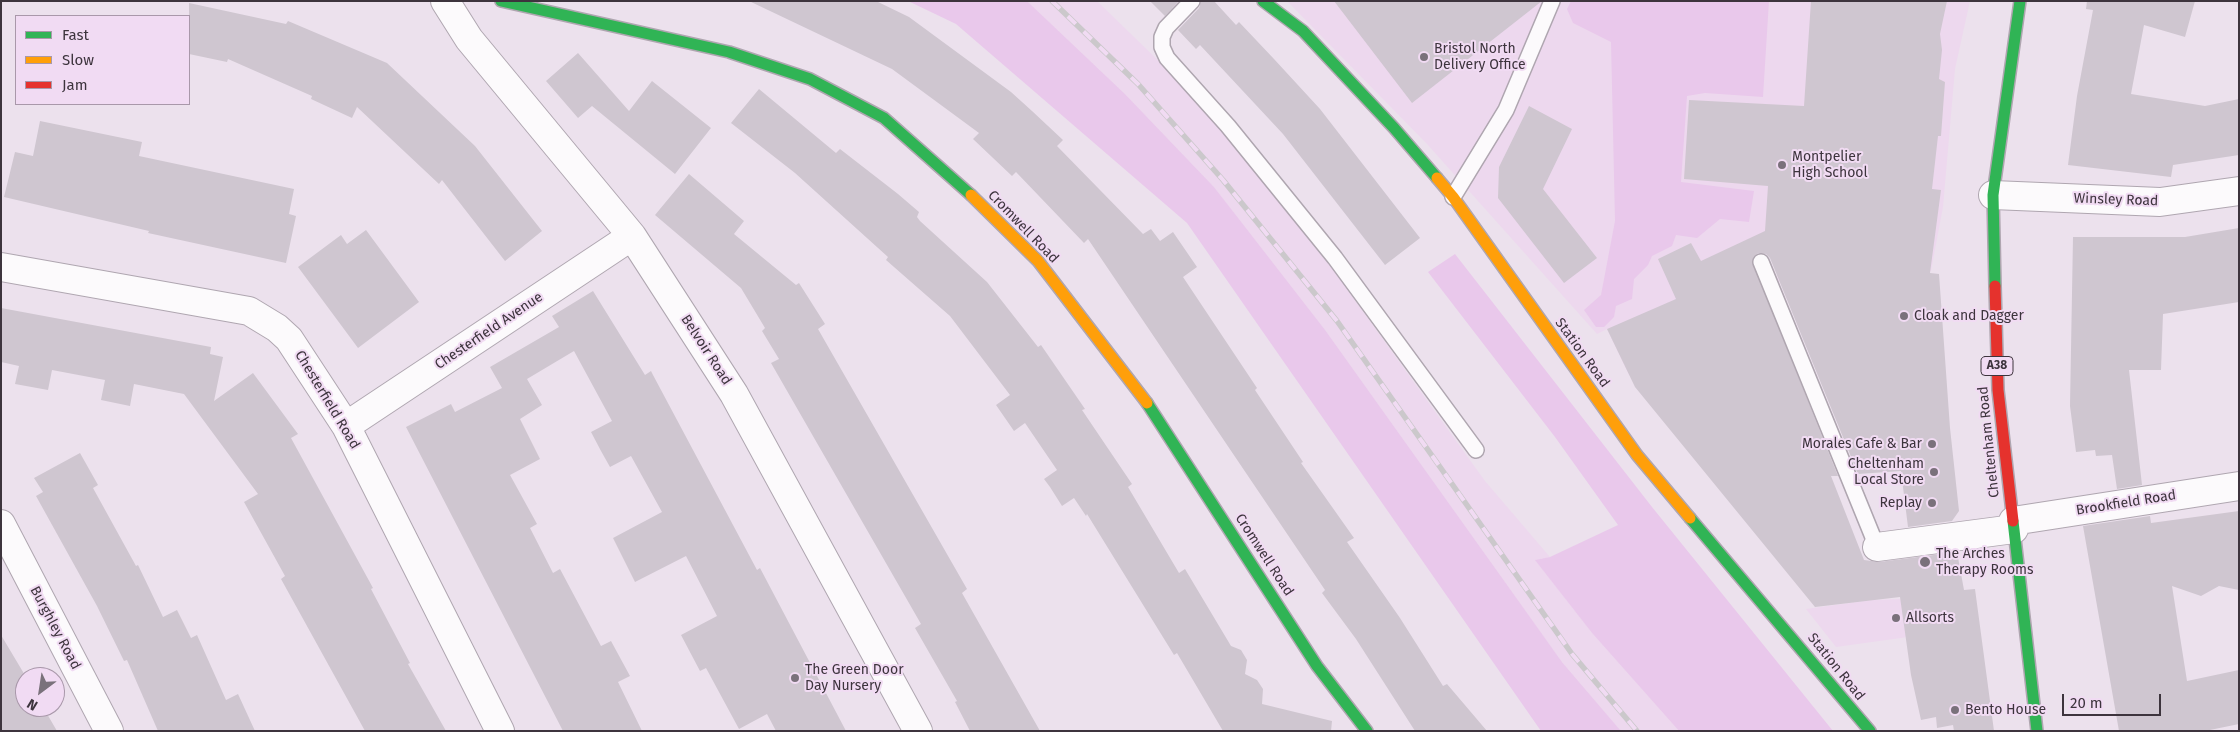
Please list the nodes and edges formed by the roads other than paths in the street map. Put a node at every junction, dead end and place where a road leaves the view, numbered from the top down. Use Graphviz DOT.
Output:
graph roads {
  1 [pos="445,1"];
  2 [pos="501,1"];
  3 [pos="1192,1"];
  4 [pos="1263,1"];
  5 [pos="1552,1"];
  6 [pos="2020,1"];
  7 [pos="2239,192"];
  8 [pos="1992,195"];
  9 [pos="1453,197"];
  10 [pos="632,236"];
  11 [pos="1761,262"];
  12 [pos="1,267"];
  13 [pos="346,426"];
  14 [pos="1476,450"];
  15 [pos="2239,486"];
  16 [pos="1,524"];
  17 [pos="2014,525"];
  18 [pos="1877,547"];
  19 [pos="109,731"];
  20 [pos="500,731"];
  21 [pos="918,731"];
  22 [pos="1367,731"];
  23 [pos="1870,731"];
  24 [pos="2037,731"];
  1 -- 10 [label="street, Belvoir Road"];
  2 -- 22 [label="street, Cromwell Road"];
  3 -- 14 [label="lane"];
  4 -- 9 [label="street, Station Road"];
  5 -- 9 [label="lane"];
  6 -- 8 [label="street, Cheltenham Road / A38"];
  7 -- 8 [label="street, Winsley Road"];
  8 -- 17 [label="street, Cheltenham Road / A38"];
  9 -- 23 [label="street, Station Road"];
  10 -- 13 [label="street, Chesterfield Avenue"];
  10 -- 21 [label="street, Belvoir Road"];
  11 -- 18 [label="lane"];
  12 -- 13 [label="street, Chesterfield Road"];
  13 -- 20 [label="street, Chesterfield Road"];
  15 -- 17 [label="street, Brookfield Road"];
  16 -- 19 [label="street, Burghley Road"];
  17 -- 18 [label="street, Brookfield Road"];
  17 -- 24 [label="street, Cheltenham Road / A38"];
}
